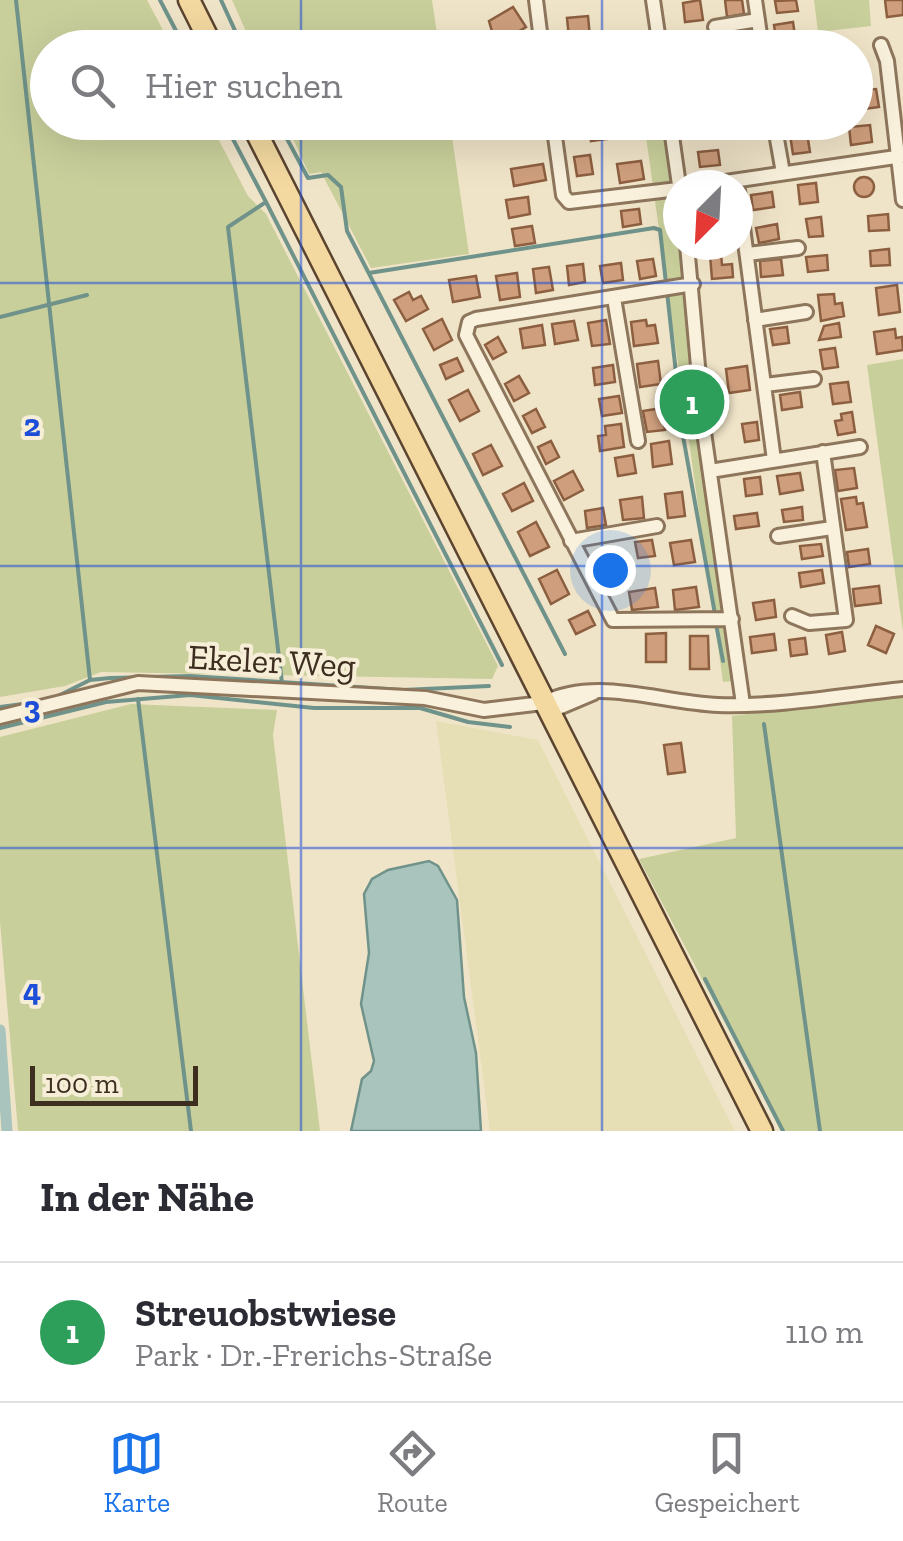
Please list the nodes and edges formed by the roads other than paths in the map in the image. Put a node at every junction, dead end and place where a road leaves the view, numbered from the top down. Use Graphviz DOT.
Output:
graph roads {
  1 [pos="190,0"];
  2 [pos="536,0"];
  3 [pos="653,0"];
  4 [pos="755,0"];
  5 [pos="758,20"];
  6 [pos="716,27"];
  7 [pos="204,30"];
  8 [pos="540,30"];
  9 [pos="657,30"];
  10 [pos="759,30"];
  11 [pos="881,45"];
  12 [pos="260,140"];
  13 [pos="554,140"];
  14 [pos="672,140"];
  15 [pos="777,140"];
  16 [pos="900,156"];
  17 [pos="676,170"];
  18 [pos="783,173"];
  19 [pos="753,181"];
  20 [pos="663,189"];
  21 [pos="903,200"];
  22 [pos="798,248"];
  23 [pos="753,253"];
  24 [pos="689,260"];
  25 [pos="749,260"];
  26 [pos="692,284"];
  27 [pos="614,298"];
  28 [pos="806,312"];
  29 [pos="755,320"];
  30 [pos="814,379"];
  31 [pos="764,385"];
  32 [pos="638,441"];
  33 [pos="860,448"];
  34 [pos="823,452"];
  35 [pos="774,460"];
  36 [pos="710,471"];
  37 [pos="658,526"];
  38 [pos="832,528"];
  39 [pos="778,536"];
  40 [pos="571,541"];
  41 [pos="792,616"];
  42 [pos="732,618"];
  43 [pos="903,689"];
  44 [pos="543,704"];
  45 [pos="742,704"];
  46 [pos="0,717"];
  47 [pos="762,1131"];
  1 -- 7 [label="main road"];
  2 -- 8 [label="street"];
  3 -- 9 [label="street"];
  4 -- 5 [label="street"];
  5 -- 6 [label="street"];
  5 -- 10 [label="street"];
  11 -- 16 [label="street"];
  12 -- 44 [label="main road"];
  13 -- 20 [label="street"];
  14 -- 17 [label="street"];
  15 -- 18 [label="street"];
  16 -- 18 [label="street"];
  16 -- 21 [label="street"];
  18 -- 19 [label="street"];
  22 -- 23 [label="street"];
  24 -- 26 [label="street"];
  25 -- 29 [label="street"];
  26 -- 27 [label="street"];
  26 -- 36 [label="street"];
  27 -- 32 [label="street"];
  27 -- 40 [label="street"];
  28 -- 29 [label="street"];
  29 -- 31 [label="street"];
  30 -- 31 [label="street"];
  31 -- 35 [label="street"];
  33 -- 34 [label="street"];
  34 -- 35 [label="street"];
  34 -- 38 [label="street"];
  35 -- 36 [label="street"];
  36 -- 42 [label="street"];
  37 -- 40 [label="street"];
  38 -- 39 [label="street"];
  38 -- 41 [label="street"];
  40 -- 42 [label="street"];
  42 -- 45 [label="street"];
  43 -- 45 [label="street, Ekeler Weg"];
  44 -- 45 [label="street, Ekeler Weg"];
  44 -- 46 [label="street, Ekeler Weg"];
  44 -- 47 [label="main road"];
}
